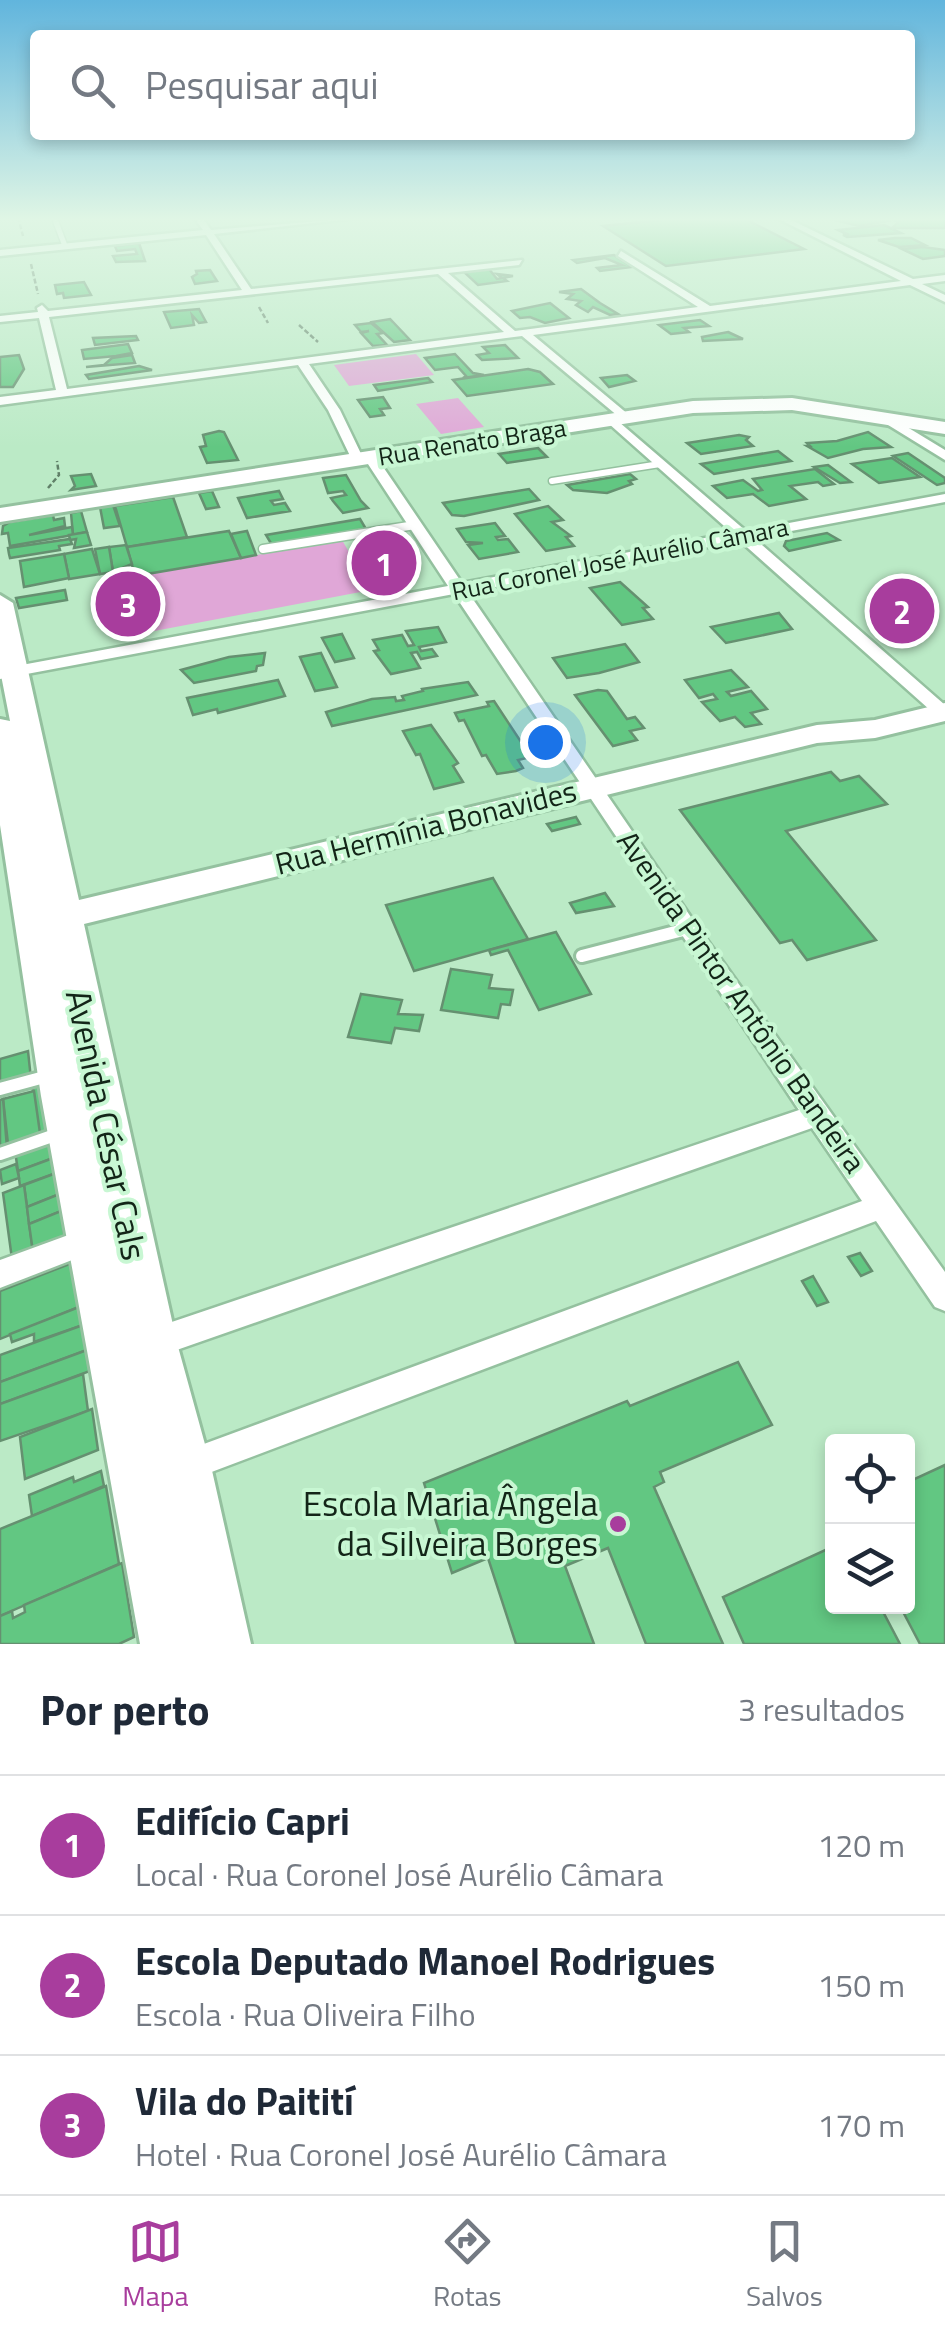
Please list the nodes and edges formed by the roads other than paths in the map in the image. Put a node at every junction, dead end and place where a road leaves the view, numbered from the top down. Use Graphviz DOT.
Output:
graph roads {
  1 [pos="202,294"];
  2 [pos="469,294"];
  3 [pos="684,294"];
  4 [pos="807,294"];
  5 [pos="710,310"];
  6 [pos="42,311"];
  7 [pos="0,316"];
  8 [pos="520,335"];
  9 [pos="303,364"];
  10 [pos="62,392"];
  11 [pos="0,401"];
  12 [pos="884,417"];
  13 [pos="618,419"];
  14 [pos="945,428"];
  15 [pos="945,456"];
  16 [pos="364,459"];
  17 [pos="660,464"];
  18 [pos="552,480"];
  19 [pos="945,498"];
  20 [pos="0,515"];
  21 [pos="415,525"];
  22 [pos="747,536"];
  23 [pos="262,548"];
  24 [pos="460,589"];
  25 [pos="0,603"];
  26 [pos="8,673"];
  27 [pos="941,707"];
  28 [pos="0,728"];
  29 [pos="592,787"];
  30 [pos="48,920"];
  31 [pos="687,929"];
  32 [pos="582,956"];
  33 [pos="58,1072"];
  34 [pos="0,1089"];
  35 [pos="816,1116"];
  36 [pos="68,1130"];
  37 [pos="0,1154"];
  38 [pos="883,1206"];
  39 [pos="109,1234"];
  40 [pos="0,1274"];
  41 [pos="945,1298"];
  42 [pos="133,1350"];
  43 [pos="185,1466"];
  44 [pos="140,1482"];
  45 [pos="170,1644"];
  46 [pos="222,1644"];
  1 -- 6 [label="street"];
  2 -- 8 [label="street"];
  3 -- 5 [label="street"];
  4 -- 5 [label="street"];
  5 -- 8 [label="street"];
  6 -- 7 [label="street"];
  6 -- 10 [label="street"];
  8 -- 9 [label="street"];
  8 -- 13 [label="street"];
  9 -- 10 [label="street"];
  9 -- 16 [label="street, Avenida Pintor Antônio Bandeira"];
  10 -- 11 [label="street"];
  12 -- 13 [label="main road, Rua Renato Braga"];
  12 -- 14 [label="main road, Rua Renato Braga"];
  12 -- 15 [label="street"];
  13 -- 16 [label="main road, Rua Renato Braga"];
  13 -- 17 [label="street"];
  16 -- 20 [label="main road, Rua Renato Braga"];
  16 -- 21 [label="street, Avenida Pintor Antônio Bandeira"];
  17 -- 18 [label="lane"];
  17 -- 22 [label="street"];
  19 -- 22 [label="street, Rua Coronel José Aurélio Câmara"];
  21 -- 23 [label="lane"];
  21 -- 24 [label="street, Avenida Pintor Antônio Bandeira"];
  22 -- 24 [label="street, Rua Coronel José Aurélio Câmara"];
  22 -- 27 [label="street"];
  24 -- 26 [label="street, Rua Coronel José Aurélio Câmara"];
  24 -- 29 [label="street, Avenida Pintor Antônio Bandeira"];
  25 -- 26 [label="main road, Avenida César Cals"];
  26 -- 30 [label="main road, Avenida César Cals"];
  27 -- 29 [label="main road, Rua Hermínia Bonavides"];
  28 -- 30 [label="main road, Avenida César Cals"];
  29 -- 30 [label="main road, Rua Hermínia Bonavides"];
  29 -- 31 [label="street, Avenida Pintor Antônio Bandeira"];
  30 -- 33 [label="main road, Avenida César Cals"];
  30 -- 39 [label="main road, Avenida César Cals"];
  31 -- 32 [label="lane"];
  31 -- 35 [label="street, Avenida Pintor Antônio Bandeira"];
  33 -- 34 [label="lane"];
  33 -- 36 [label="main road, Avenida César Cals"];
  35 -- 38 [label="street, Avenida Pintor Antônio Bandeira"];
  35 -- 42 [label="street"];
  36 -- 37 [label="lane"];
  36 -- 39 [label="main road, Avenida César Cals"];
  38 -- 41 [label="street, Avenida Pintor Antônio Bandeira"];
  38 -- 43 [label="street"];
  39 -- 40 [label="street"];
  39 -- 42 [label="main road, Avenida César Cals"];
  42 -- 43 [label="main road, Avenida César Cals"];
  42 -- 44 [label="main road, Avenida César Cals"];
  43 -- 44 [label="street"];
  43 -- 46 [label="main road, Avenida César Cals"];
  44 -- 45 [label="main road, Avenida César Cals"];
}
